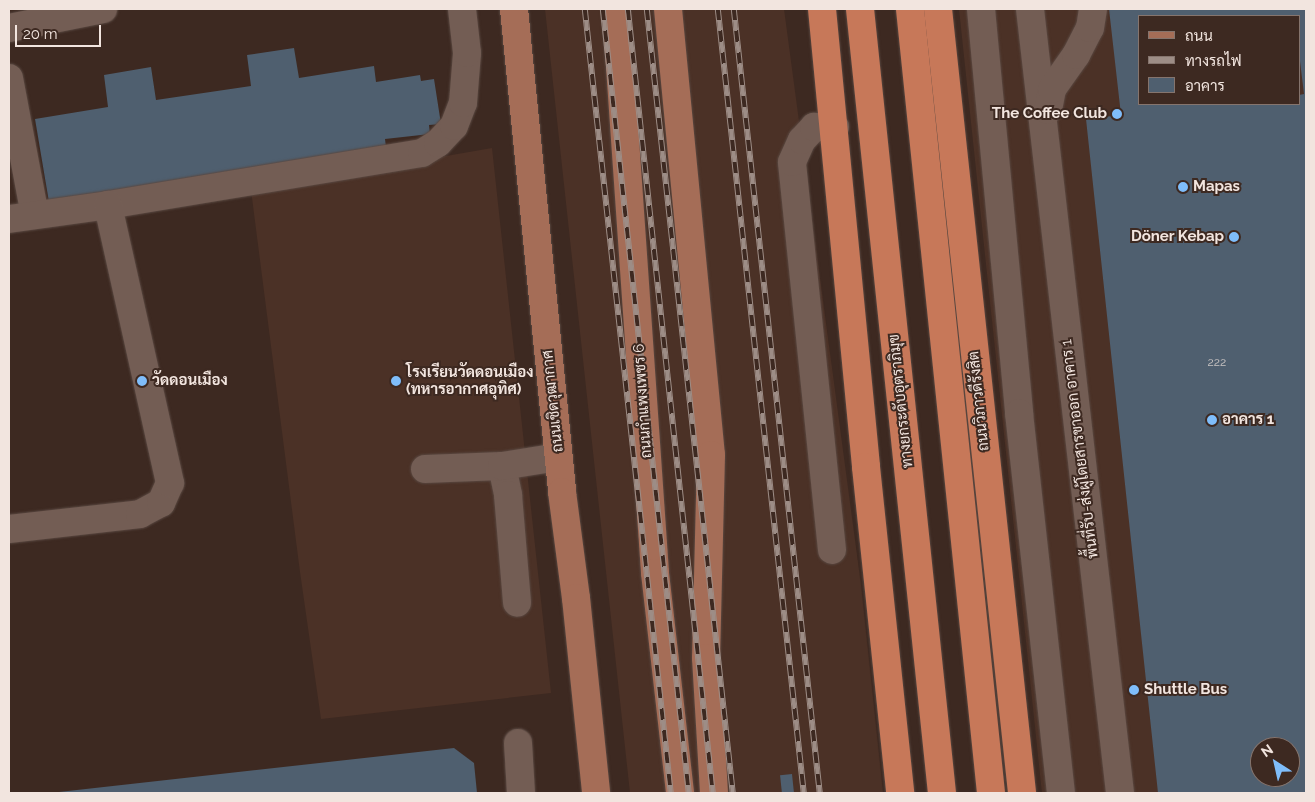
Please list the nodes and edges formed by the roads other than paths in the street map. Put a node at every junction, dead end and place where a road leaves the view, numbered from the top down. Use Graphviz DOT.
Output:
graph roads {
  1 [pos="103,9"];
  2 [pos="462,9"];
  3 [pos="514,9"];
  4 [pos="616,9"];
  5 [pos="668,9"];
  6 [pos="803,9"];
  7 [pos="860,9"];
  8 [pos="910,9"];
  9 [pos="938,9"];
  10 [pos="981,9"];
  11 [pos="1030,9"];
  12 [pos="1039,9"];
  13 [pos="1093,9"];
  14 [pos="821,17"];
  15 [pos="9,28"];
  16 [pos="9,78"];
  17 [pos="831,80"];
  18 [pos="1044,107"];
  19 [pos="835,127"];
  20 [pos="108,205"];
  21 [pos="22,217"];
  22 [pos="558,457"];
  23 [pos="502,466"];
  24 [pos="425,469"];
  25 [pos="9,529"];
  26 [pos="832,550"];
  27 [pos="517,603"];
  28 [pos="518,743"];
  29 [pos="521,793"];
  30 [pos="596,793"];
  31 [pos="680,793"];
  32 [pos="714,793"];
  33 [pos="900,793"];
  34 [pos="942,793"];
  35 [pos="991,793"];
  36 [pos="1022,793"];
  37 [pos="1061,793"];
  38 [pos="1120,793"];
  39 [pos="1126,793"];
  1 -- 15 [label="lane"];
  2 -- 20 [label="lane"];
  3 -- 22 [label="main road, ถนนเชิดวุฒากาศ"];
  4 -- 31 [label="main road, ถนนกำแพงเพชร 6"];
  5 -- 32 [label="main road"];
  6 -- 17 [label="highway"];
  7 -- 34 [label="highway, ทางยกระดับอุตราภิมุข"];
  8 -- 35 [label="highway"];
  9 -- 36 [label="highway, ถนนวิภาวดีรังสิต"];
  10 -- 37 [label="lane"];
  11 -- 18 [label="lane"];
  12 -- 18 [label="lane"];
  13 -- 18 [label="lane"];
  14 -- 17 [label="highway"];
  16 -- 21 [label="lane"];
  17 -- 19 [label="highway"];
  18 -- 38 [label="lane, พื้นที่รับ-ส่งผู้โดยสารขาออก อาคาร 1"];
  18 -- 39 [label="lane"];
  19 -- 26 [label="lane"];
  19 -- 33 [label="highway"];
  20 -- 21 [label="lane"];
  20 -- 25 [label="lane"];
  22 -- 23 [label="lane"];
  22 -- 30 [label="main road, ถนนเชิดวุฒากาศ"];
  23 -- 24 [label="lane"];
  23 -- 27 [label="lane"];
  28 -- 29 [label="lane"];
}
